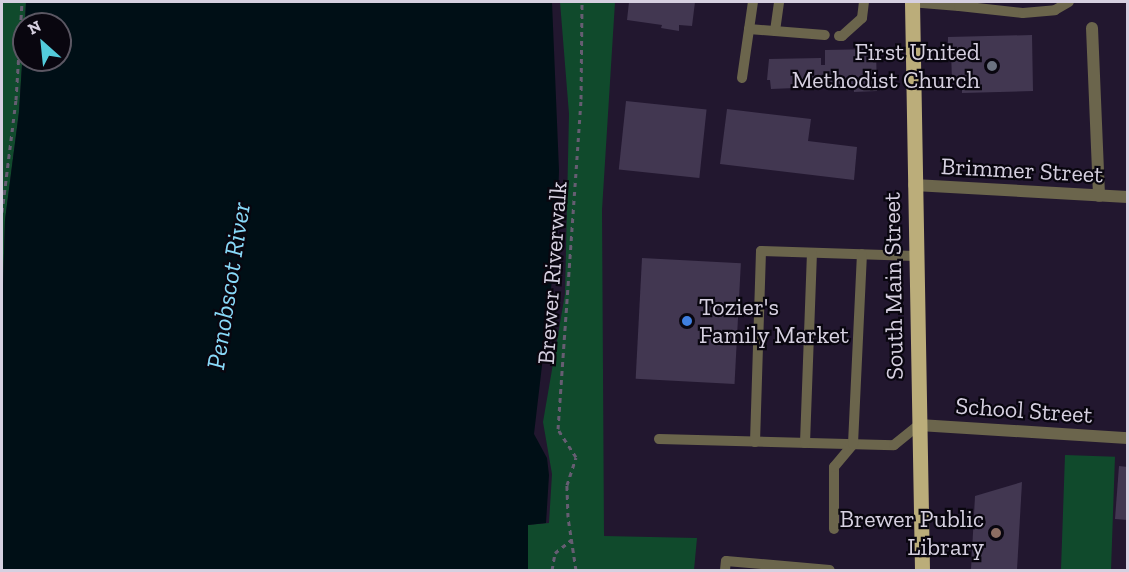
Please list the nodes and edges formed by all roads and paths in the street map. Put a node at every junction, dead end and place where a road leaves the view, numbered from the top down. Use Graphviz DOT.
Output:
graph roads {
  1 [pos="22,2"];
  2 [pos="582,2"];
  3 [pos="753,2"];
  4 [pos="779,2"];
  5 [pos="864,2"];
  6 [pos="912,2"];
  7 [pos="1069,2"];
  8 [pos="959,4"];
  9 [pos="1092,28"];
  10 [pos="750,29"];
  11 [pos="776,31"];
  12 [pos="825,35"];
  13 [pos="839,36"];
  14 [pos="742,78"];
  15 [pos="914,184"];
  16 [pos="1099,196"];
  17 [pos="1128,197"];
  18 [pos="2,212"];
  19 [pos="812,253"];
  20 [pos="862,254"];
  21 [pos="915,256"];
  22 [pos="919,425"];
  23 [pos="1128,438"];
  24 [pos="658,439"];
  25 [pos="755,442"];
  26 [pos="805,443"];
  27 [pos="853,444"];
  28 [pos="834,529"];
  29 [pos="571,540"];
  30 [pos="552,570"];
  31 [pos="576,570"];
  32 [pos="725,570"];
  33 [pos="830,570"];
  34 [pos="922,570"];
  1 -- 18 [label="path"];
  2 -- 29 [label="path, Brewer Riverwalk"];
  3 -- 10 [label="lane"];
  4 -- 11 [label="lane"];
  5 -- 13 [label="lane"];
  6 -- 8 [label="lane"];
  6 -- 15 [label="main road, South Main Street"];
  7 -- 8 [label="lane"];
  9 -- 16 [label="street"];
  10 -- 11 [label="lane"];
  10 -- 14 [label="lane"];
  11 -- 12 [label="lane"];
  15 -- 16 [label="street, Brimmer Street"];
  15 -- 21 [label="main road, South Main Street"];
  16 -- 17 [label="street, Brimmer Street"];
  19 -- 20 [label="lane"];
  19 -- 25 [label="lane"];
  19 -- 26 [label="lane"];
  20 -- 21 [label="lane"];
  20 -- 27 [label="lane"];
  21 -- 22 [label="main road, South Main Street"];
  22 -- 23 [label="street, School Street"];
  22 -- 27 [label="lane"];
  22 -- 34 [label="main road, South Main Street"];
  24 -- 25 [label="lane"];
  25 -- 26 [label="lane"];
  26 -- 27 [label="lane"];
  27 -- 28 [label="lane"];
  29 -- 30 [label="path"];
  29 -- 31 [label="path, Brewer Riverwalk"];
  32 -- 33 [label="lane"];
}
